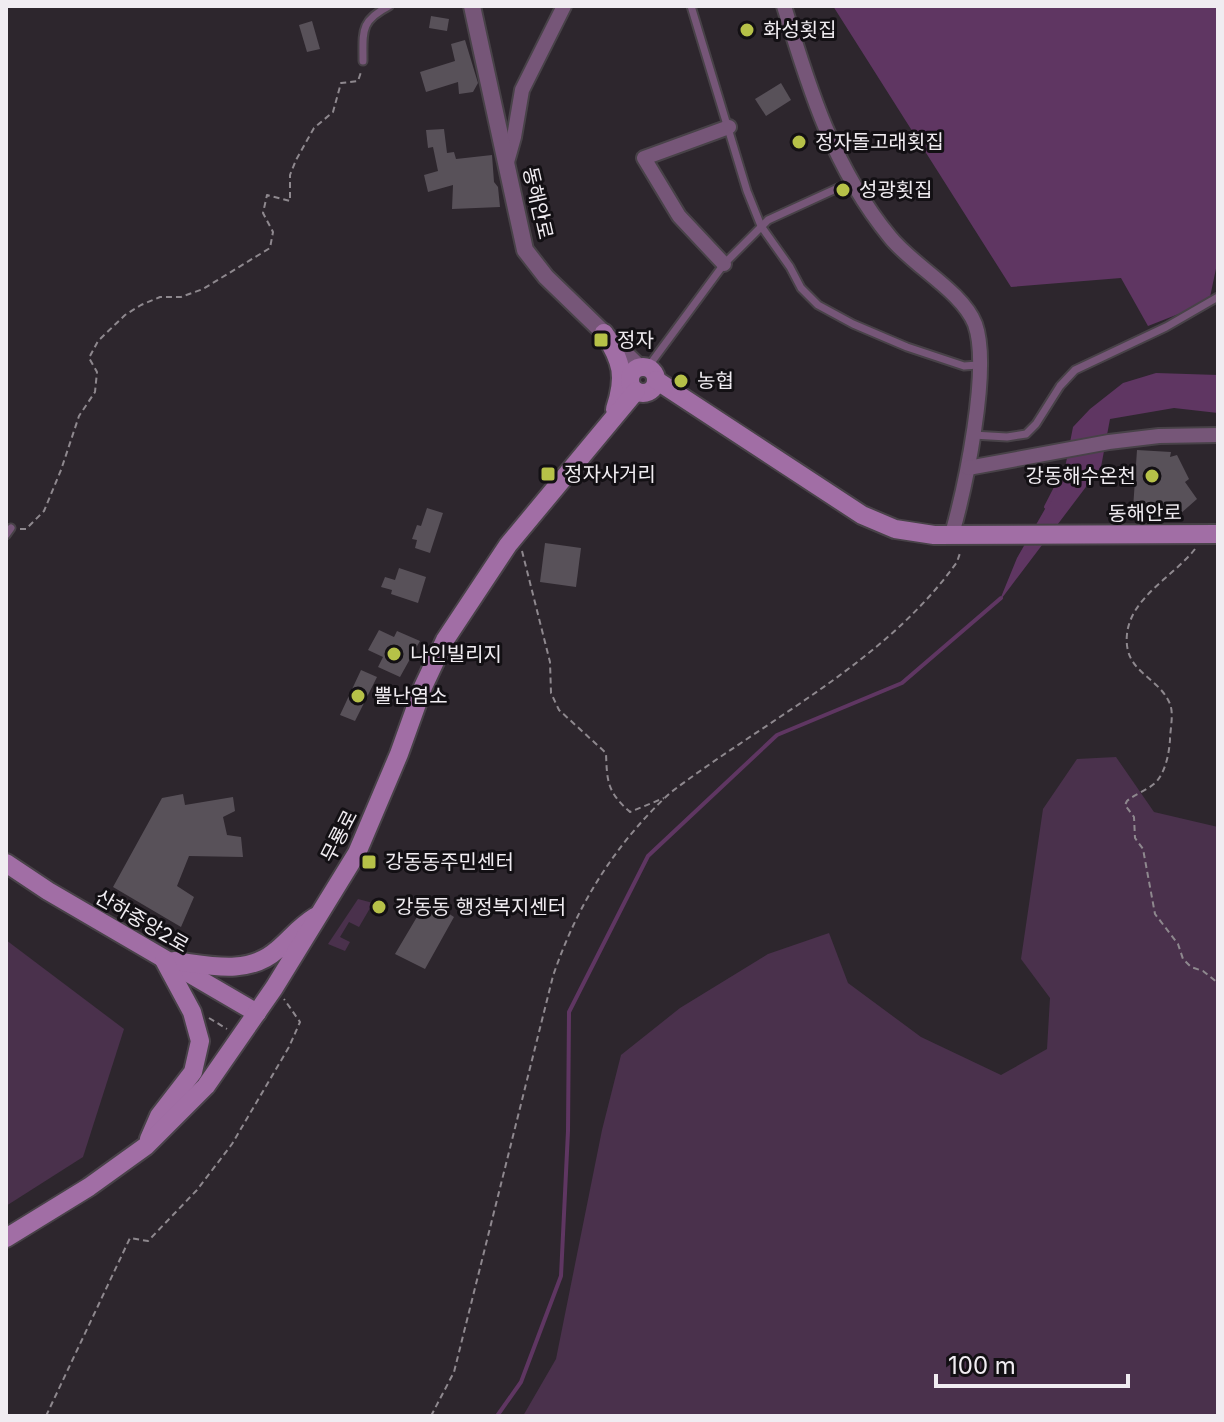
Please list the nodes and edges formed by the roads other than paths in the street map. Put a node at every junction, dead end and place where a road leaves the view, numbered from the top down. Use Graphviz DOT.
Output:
graph roads {
  1 [pos="389,6"];
  2 [pos="472,6"];
  3 [pos="564,6"];
  4 [pos="691,6"];
  5 [pos="784,6"];
  6 [pos="363,61"];
  7 [pos="729,127"];
  8 [pos="507,162"];
  9 [pos="851,182"];
  10 [pos="761,226"];
  11 [pos="724,264"];
  12 [pos="1218,297"];
  13 [pos="604,333"];
  14 [pos="978,365"];
  15 [pos="648,372"];
  16 [pos="611,421"];
  17 [pos="973,435"];
  18 [pos="1218,435"];
  19 [pos="968,468"];
  20 [pos="1212,534"];
  21 [pos="959,535"];
  22 [pos="6,863"];
  23 [pos="319,915"];
  24 [pos="163,959"];
  25 [pos="257,1013"];
  26 [pos="146,1146"];
  27 [pos="6,1238"];
  1 -- 6 [label="lane"];
  2 -- 8 [label="street, 동해안로"];
  3 -- 8 [label="street"];
  4 -- 7 [label="lane"];
  5 -- 9 [label="street"];
  7 -- 10 [label="lane"];
  7 -- 11 [label="street"];
  8 -- 13 [label="street, 동해안로"];
  9 -- 10 [label="lane"];
  9 -- 14 [label="street"];
  10 -- 11 [label="lane"];
  10 -- 14 [label="lane"];
  11 -- 15 [label="lane"];
  12 -- 17 [label="lane"];
  13 -- 15 [label="street, 동해안로"];
  13 -- 16 [label="main road"];
  14 -- 17 [label="street"];
  15 -- 16 [label="main road, 무룡로"];
  15 -- 21 [label="main road, 동해안로"];
  16 -- 23 [label="main road, 무룡로"];
  17 -- 19 [label="street"];
  18 -- 19 [label="street"];
  19 -- 21 [label="street"];
  20 -- 21 [label="main road, 동해안로"];
  22 -- 24 [label="main road, 산하중앙2로"];
  23 -- 24 [label="main road"];
  23 -- 25 [label="main road, 무룡로"];
  24 -- 25 [label="main road, 산하중앙2로"];
  24 -- 26 [label="main road"];
  25 -- 26 [label="main road, 무룡로"];
  26 -- 27 [label="main road, 무룡로"];
}
